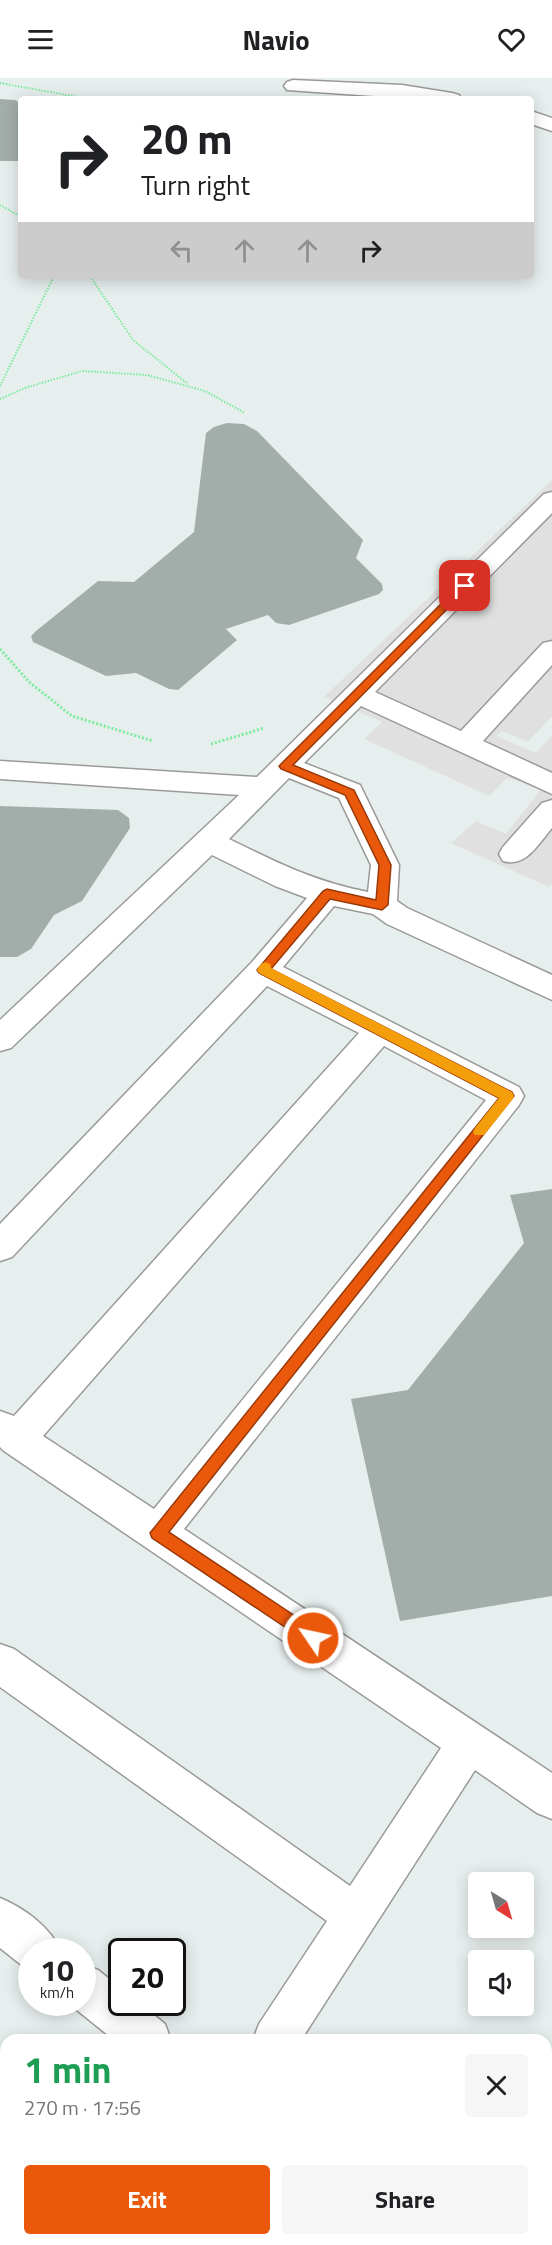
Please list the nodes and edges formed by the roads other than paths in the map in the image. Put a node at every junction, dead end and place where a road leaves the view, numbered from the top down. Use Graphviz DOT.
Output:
graph roads {
  1 [pos="293,86"];
  2 [pos="433,96"];
  3 [pos="534,118"];
  4 [pos="552,124"];
  5 [pos="552,499"];
  6 [pos="552,650"];
  7 [pos="357,694"];
  8 [pos="465,744"];
  9 [pos="285,766"];
  10 [pos="0,770"];
  11 [pos="552,784"];
  12 [pos="264,788"];
  13 [pos="552,810"];
  14 [pos="209,841"];
  15 [pos="513,854"];
  16 [pos="327,894"];
  17 [pos="382,905"];
  18 [pos="263,970"];
  19 [pos="552,988"];
  20 [pos="380,1030"];
  21 [pos="0,1039"];
  22 [pos="0,1247"];
  23 [pos="9,1433"];
  24 [pos="158,1533"];
  25 [pos="0,1663"];
  26 [pos="469,1742"];
  27 [pos="552,1798"];
  28 [pos="356,1916"];
  29 [pos="0,1920"];
  30 [pos="22,1938"];
  31 [pos="96,1997"];
  32 [pos="142,2034"];
  33 [pos="279,2034"];
  1 -- 2 [label="street"];
  3 -- 4 [label="street"];
  5 -- 7 [label="street"];
  6 -- 8 [label="street"];
  7 -- 8 [label="street"];
  7 -- 9 [label="street"];
  8 -- 11 [label="street"];
  9 -- 12 [label="street"];
  9 -- 17 [label="street"];
  10 -- 12 [label="street"];
  12 -- 14 [label="street"];
  13 -- 15 [label="street"];
  14 -- 16 [label="street"];
  14 -- 21 [label="street"];
  16 -- 17 [label="street"];
  16 -- 18 [label="street"];
  17 -- 19 [label="street"];
  18 -- 20 [label="street"];
  18 -- 22 [label="street"];
  20 -- 23 [label="street"];
  20 -- 24 [label="street"];
  23 -- 24 [label="street"];
  24 -- 26 [label="street"];
  25 -- 28 [label="street"];
  26 -- 27 [label="street"];
  26 -- 28 [label="street"];
  28 -- 33 [label="street"];
  29 -- 30 [label="street"];
  31 -- 32 [label="street"];
}
